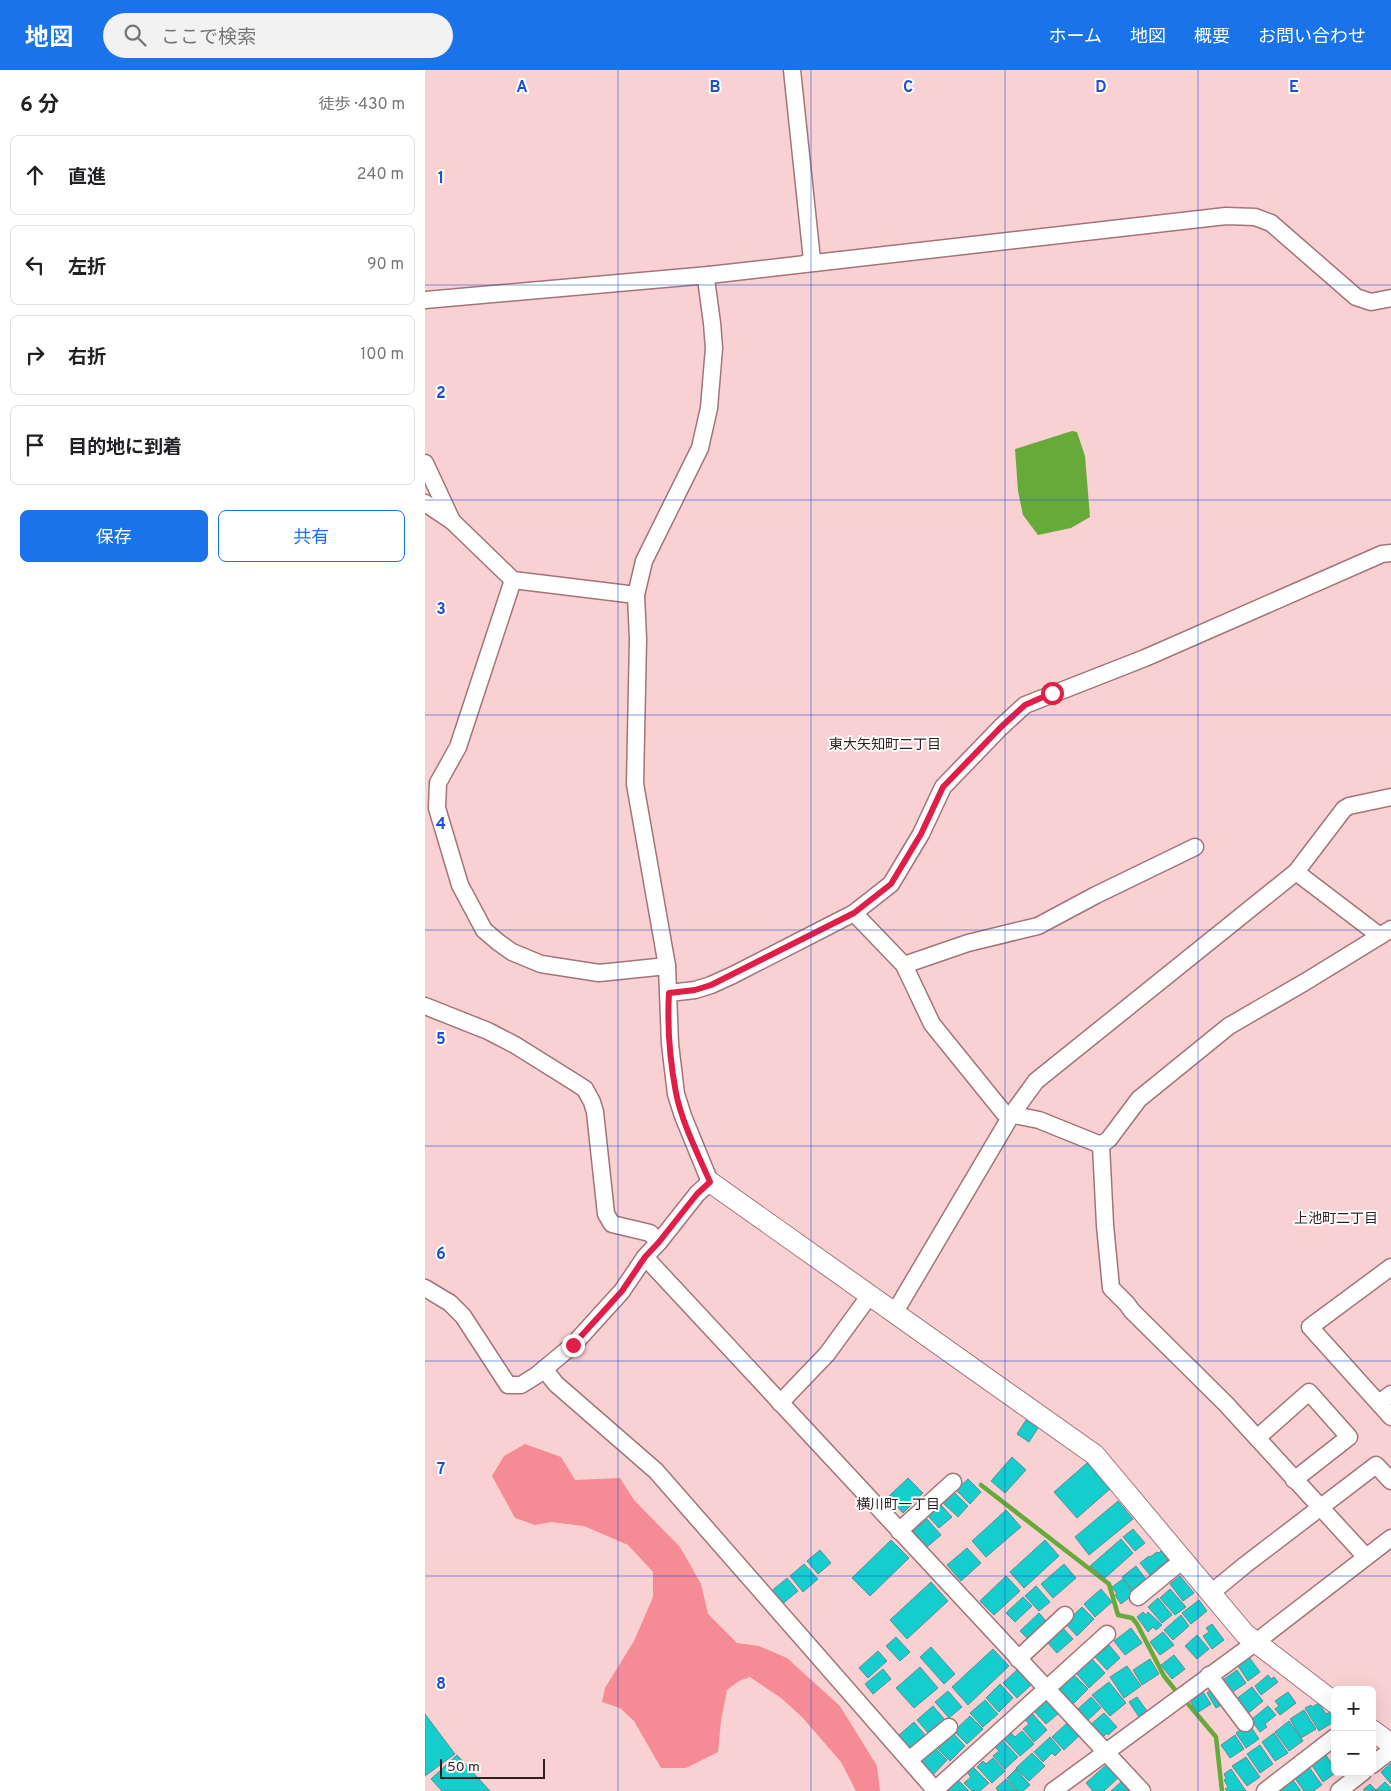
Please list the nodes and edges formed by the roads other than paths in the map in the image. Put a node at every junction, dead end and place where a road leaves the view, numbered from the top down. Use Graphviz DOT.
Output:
graph roads {
  1 [pos="792,70"];
  2 [pos="806,264"];
  3 [pos="709,275"];
  4 [pos="1391,298"];
  5 [pos="425,300"];
  6 [pos="425,463"];
  7 [pos="425,503"];
  8 [pos="452,521"];
  9 [pos="1391,553"];
  10 [pos="513,580"];
  11 [pos="635,595"];
  12 [pos="1391,797"];
  13 [pos="1195,847"];
  14 [pos="1296,872"];
  15 [pos="854,913"];
  16 [pos="1386,932"];
  17 [pos="904,965"];
  18 [pos="667,966"];
  19 [pos="669,993"];
  20 [pos="425,1006"];
  21 [pos="1012,1114"];
  22 [pos="1101,1145"];
  23 [pos="710,1182"];
  24 [pos="659,1242"];
  25 [pos="645,1257"];
  26 [pos="1391,1268"];
  27 [pos="425,1288"];
  28 [pos="870,1295"];
  29 [pos="895,1312"];
  30 [pos="544,1369"];
  31 [pos="1385,1399"];
  32 [pos="780,1403"];
  33 [pos="1391,1416"];
  34 [pos="1257,1438"];
  35 [pos="1295,1480"];
  36 [pos="1391,1481"];
  37 [pos="953,1482"];
  38 [pos="1320,1508"];
  39 [pos="899,1531"];
  40 [pos="1391,1538"];
  41 [pos="1366,1557"];
  42 [pos="1183,1560"];
  43 [pos="1211,1593"];
  44 [pos="1138,1597"];
  45 [pos="1065,1615"];
  46 [pos="1107,1634"];
  47 [pos="1256,1642"];
  48 [pos="1018,1659"];
  49 [pos="1209,1675"];
  50 [pos="1046,1688"];
  51 [pos="1331,1700"];
  52 [pos="1245,1722"];
  53 [pos="949,1726"];
  54 [pos="1373,1731"];
  55 [pos="1331,1740"];
  56 [pos="1391,1744"];
  57 [pos="1391,1750"];
  58 [pos="1105,1752"];
  59 [pos="909,1760"];
  60 [pos="1376,1762"];
  61 [pos="1358,1776"];
  62 [pos="935,1790"];
  63 [pos="1053,1791"];
  64 [pos="1142,1791"];
  65 [pos="1265,1791"];
  66 [pos="1339,1791"];
  1 -- 2 [label="street"];
  2 -- 3 [label="street"];
  2 -- 4 [label="street"];
  3 -- 5 [label="street"];
  3 -- 11 [label="street"];
  6 -- 8 [label="street"];
  7 -- 8 [label="street"];
  8 -- 10 [label="street"];
  9 -- 15 [label="street"];
  10 -- 11 [label="street"];
  10 -- 18 [label="street"];
  11 -- 18 [label="street"];
  12 -- 14 [label="street"];
  13 -- 17 [label="street"];
  14 -- 16 [label="street"];
  14 -- 21 [label="street"];
  15 -- 17 [label="street"];
  15 -- 19 [label="street"];
  16 -- 22 [label="street"];
  17 -- 21 [label="street"];
  18 -- 19 [label="street"];
  19 -- 23 [label="street"];
  20 -- 24 [label="street"];
  21 -- 22 [label="street"];
  21 -- 29 [label="street"];
  22 -- 34 [label="street"];
  23 -- 24 [label="street"];
  23 -- 28 [label="street"];
  24 -- 25 [label="street"];
  25 -- 30 [label="street"];
  25 -- 32 [label="street"];
  26 -- 31 [label="street"];
  27 -- 30 [label="street"];
  28 -- 29 [label="street"];
  28 -- 32 [label="street"];
  29 -- 42 [label="street"];
  30 -- 59 [label="street"];
  31 -- 33 [label="street"];
  32 -- 39 [label="street"];
  34 -- 35 [label="street"];
  34 -- 35 [label="street"];
  35 -- 38 [label="street"];
  36 -- 38 [label="street"];
  37 -- 39 [label="street"];
  38 -- 41 [label="street"];
  38 -- 43 [label="street"];
  39 -- 48 [label="street"];
  40 -- 41 [label="street"];
  41 -- 47 [label="street"];
  42 -- 43 [label="street"];
  42 -- 44 [label="street"];
  43 -- 47 [label="street"];
  45 -- 48 [label="street"];
  46 -- 50 [label="street"];
  47 -- 49 [label="street"];
  47 -- 51 [label="street"];
  48 -- 50 [label="street"];
  49 -- 52 [label="street"];
  49 -- 58 [label="street"];
  50 -- 58 [label="street"];
  50 -- 62 [label="street"];
  53 -- 59 [label="street"];
  54 -- 56 [label="street"];
  55 -- 65 [label="street"];
  57 -- 60 [label="street"];
  58 -- 63 [label="street"];
  58 -- 64 [label="street"];
  59 -- 62 [label="street"];
  61 -- 66 [label="street"];
}
